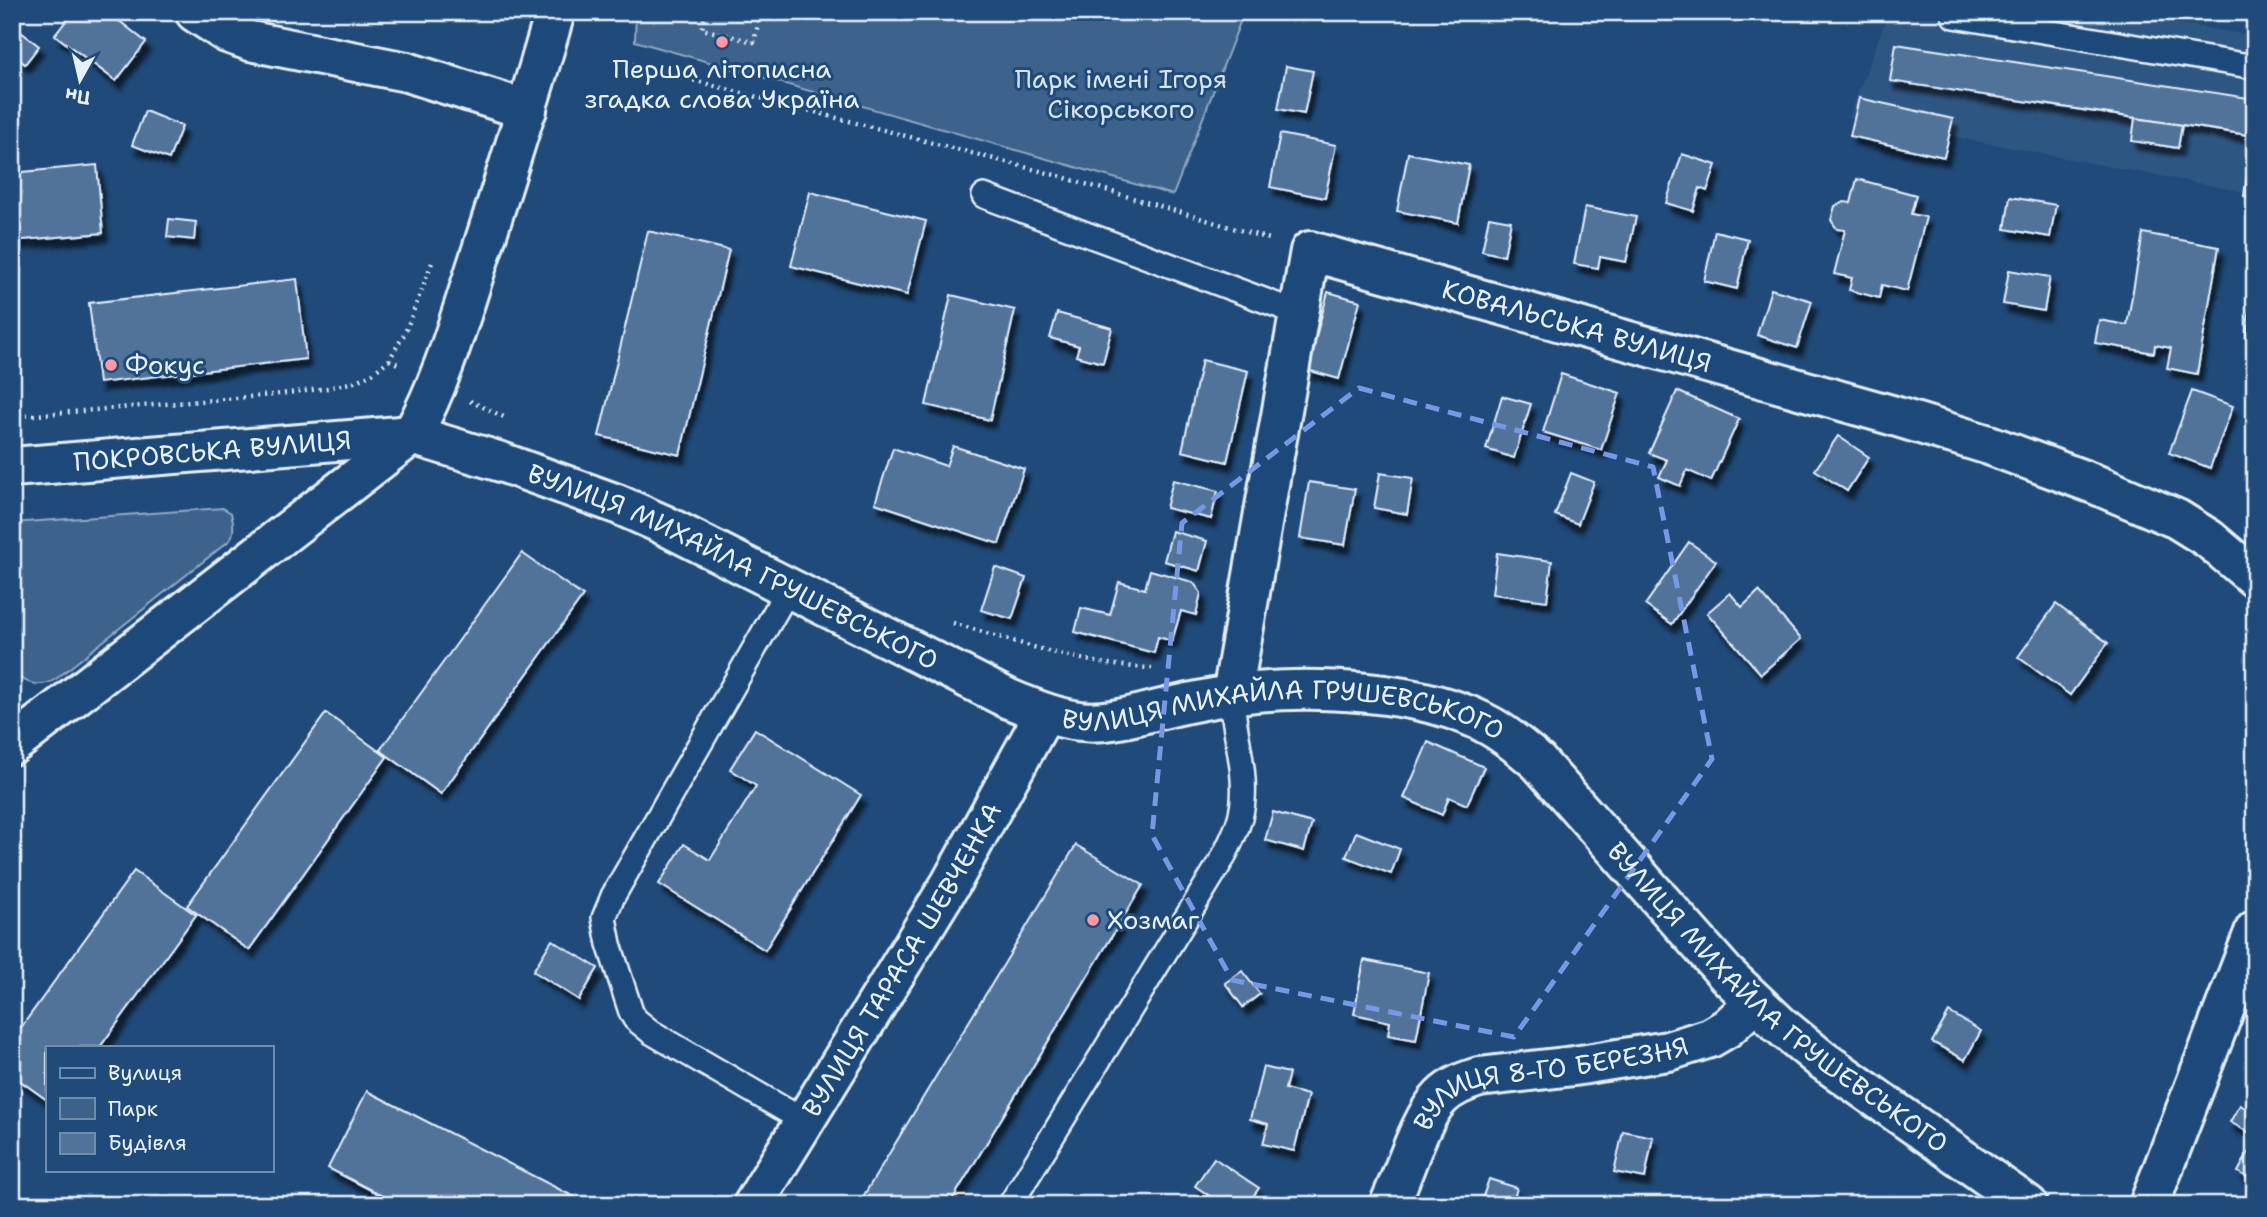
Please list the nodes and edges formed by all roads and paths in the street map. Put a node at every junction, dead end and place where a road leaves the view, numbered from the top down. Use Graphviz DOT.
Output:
graph roads {
  1 [pos="195,12"];
  2 [pos="555,12"];
  3 [pos="706,12"];
  4 [pos="761,12"];
  5 [pos="1954,16"];
  6 [pos="612,59"];
  7 [pos="2255,67"];
  8 [pos="527,110"];
  9 [pos="984,196"];
  10 [pos="436,251"];
  11 [pos="1310,251"];
  12 [pos="1298,313"];
  13 [pos="12,418"];
  14 [pos="412,435"];
  15 [pos="12,467"];
  16 [pos="2255,578"];
  17 [pos="789,588"];
  18 [pos="1232,695"];
  19 [pos="1045,712"];
  20 [pos="16,735"];
  21 [pos="2255,930"];
  22 [pos="1755,1002"];
  23 [pos="804,1121"];
  24 [pos="753,1205"];
  25 [pos="1010,1205"];
  26 [pos="1390,1205"];
  27 [pos="2028,1205"];
  28 [pos="2149,1205"];
  1 -- 8 [label="street"];
  2 -- 8 [label="street"];
  3 -- 4 [label="path"];
  5 -- 7 [label="lane"];
  6 -- 11 [label="path"];
  8 -- 14 [label="street"];
  9 -- 12 [label="lane"];
  10 -- 13 [label="path"];
  11 -- 12 [label="street"];
  11 -- 16 [label="street, КОВАЛЬСЬКА ВУЛИЦЯ"];
  12 -- 18 [label="street"];
  14 -- 15 [label="street, ПОКРОВСЬКА ВУЛИЦЯ"];
  14 -- 17 [label="street, ВУЛИЦЯ МИХАЙЛА ГРУШЕВСЬКОГО"];
  14 -- 20 [label="street"];
  17 -- 19 [label="street, ВУЛИЦЯ МИХАЙЛА ГРУШЕВСЬКОГО"];
  17 -- 23 [label="lane"];
  18 -- 19 [label="street, ВУЛИЦЯ МИХАЙЛА ГРУШЕВСЬКОГО"];
  18 -- 22 [label="street, ВУЛИЦЯ МИХАЙЛА ГРУШЕВСЬКОГО"];
  18 -- 25 [label="lane"];
  19 -- 23 [label="street, ВУЛИЦЯ ТАРАСА ШЕВЧЕНКА"];
  21 -- 28 [label="street"];
  22 -- 26 [label="street, ВУЛИЦЯ 8-ГО БЕРЕЗНЯ"];
  22 -- 27 [label="street, ВУЛИЦЯ МИХАЙЛА ГРУШЕВСЬКОГО"];
  23 -- 24 [label="street, ВУЛИЦЯ ТАРАСА ШЕВЧЕНКА"];
}
